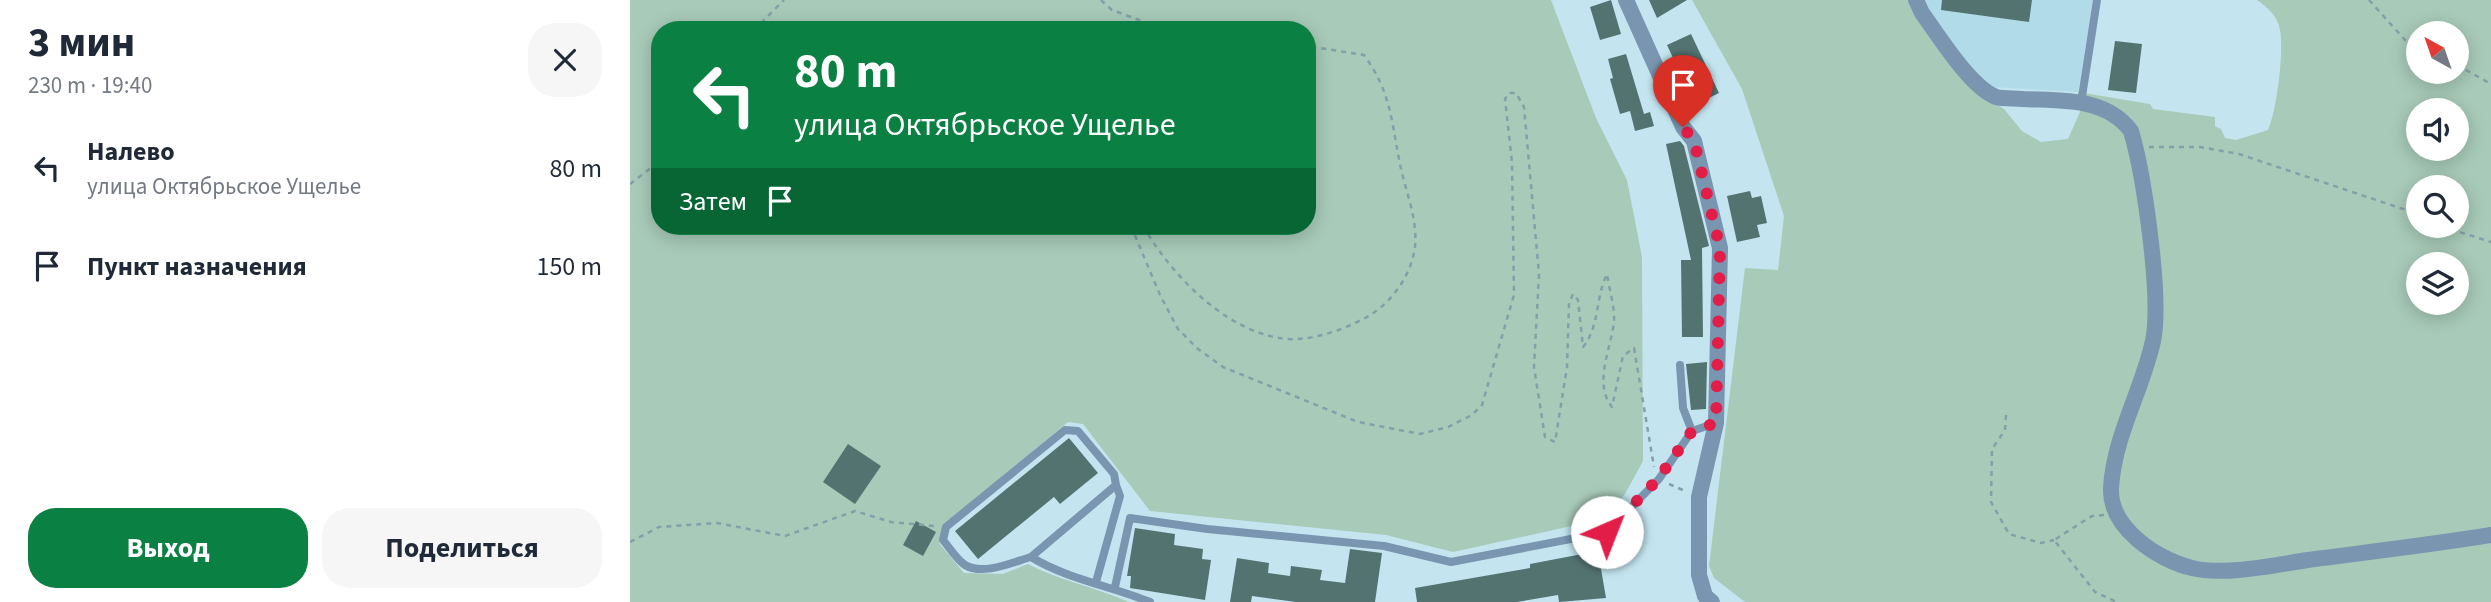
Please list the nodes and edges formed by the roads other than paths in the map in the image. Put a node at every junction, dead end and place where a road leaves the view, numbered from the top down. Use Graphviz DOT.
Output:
graph roads {
  1 [pos="1626,0"];
  2 [pos="1916,0"];
  3 [pos="2097,0"];
  4 [pos="2081,103"];
  5 [pos="1680,365"];
  6 [pos="1716,423"];
  7 [pos="1692,431"];
  8 [pos="1116,485"];
  9 [pos="2491,535"];
  10 [pos="1031,557"];
  11 [pos="1096,582"];
  12 [pos="1115,587"];
  13 [pos="1704,600"];
  14 [pos="1150,602"];
  1 -- 6 [label="street"];
  2 -- 4 [label="street"];
  3 -- 4 [label="lane"];
  4 -- 9 [label="street"];
  5 -- 7 [label="lane"];
  6 -- 7 [label="lane"];
  6 -- 13 [label="street"];
  7 -- 12 [label="lane"];
  8 -- 10 [label="lane"];
  8 -- 10 [label="lane"];
  8 -- 11 [label="lane"];
  10 -- 11 [label="lane"];
  11 -- 12 [label="lane"];
  12 -- 14 [label="lane"];
}
